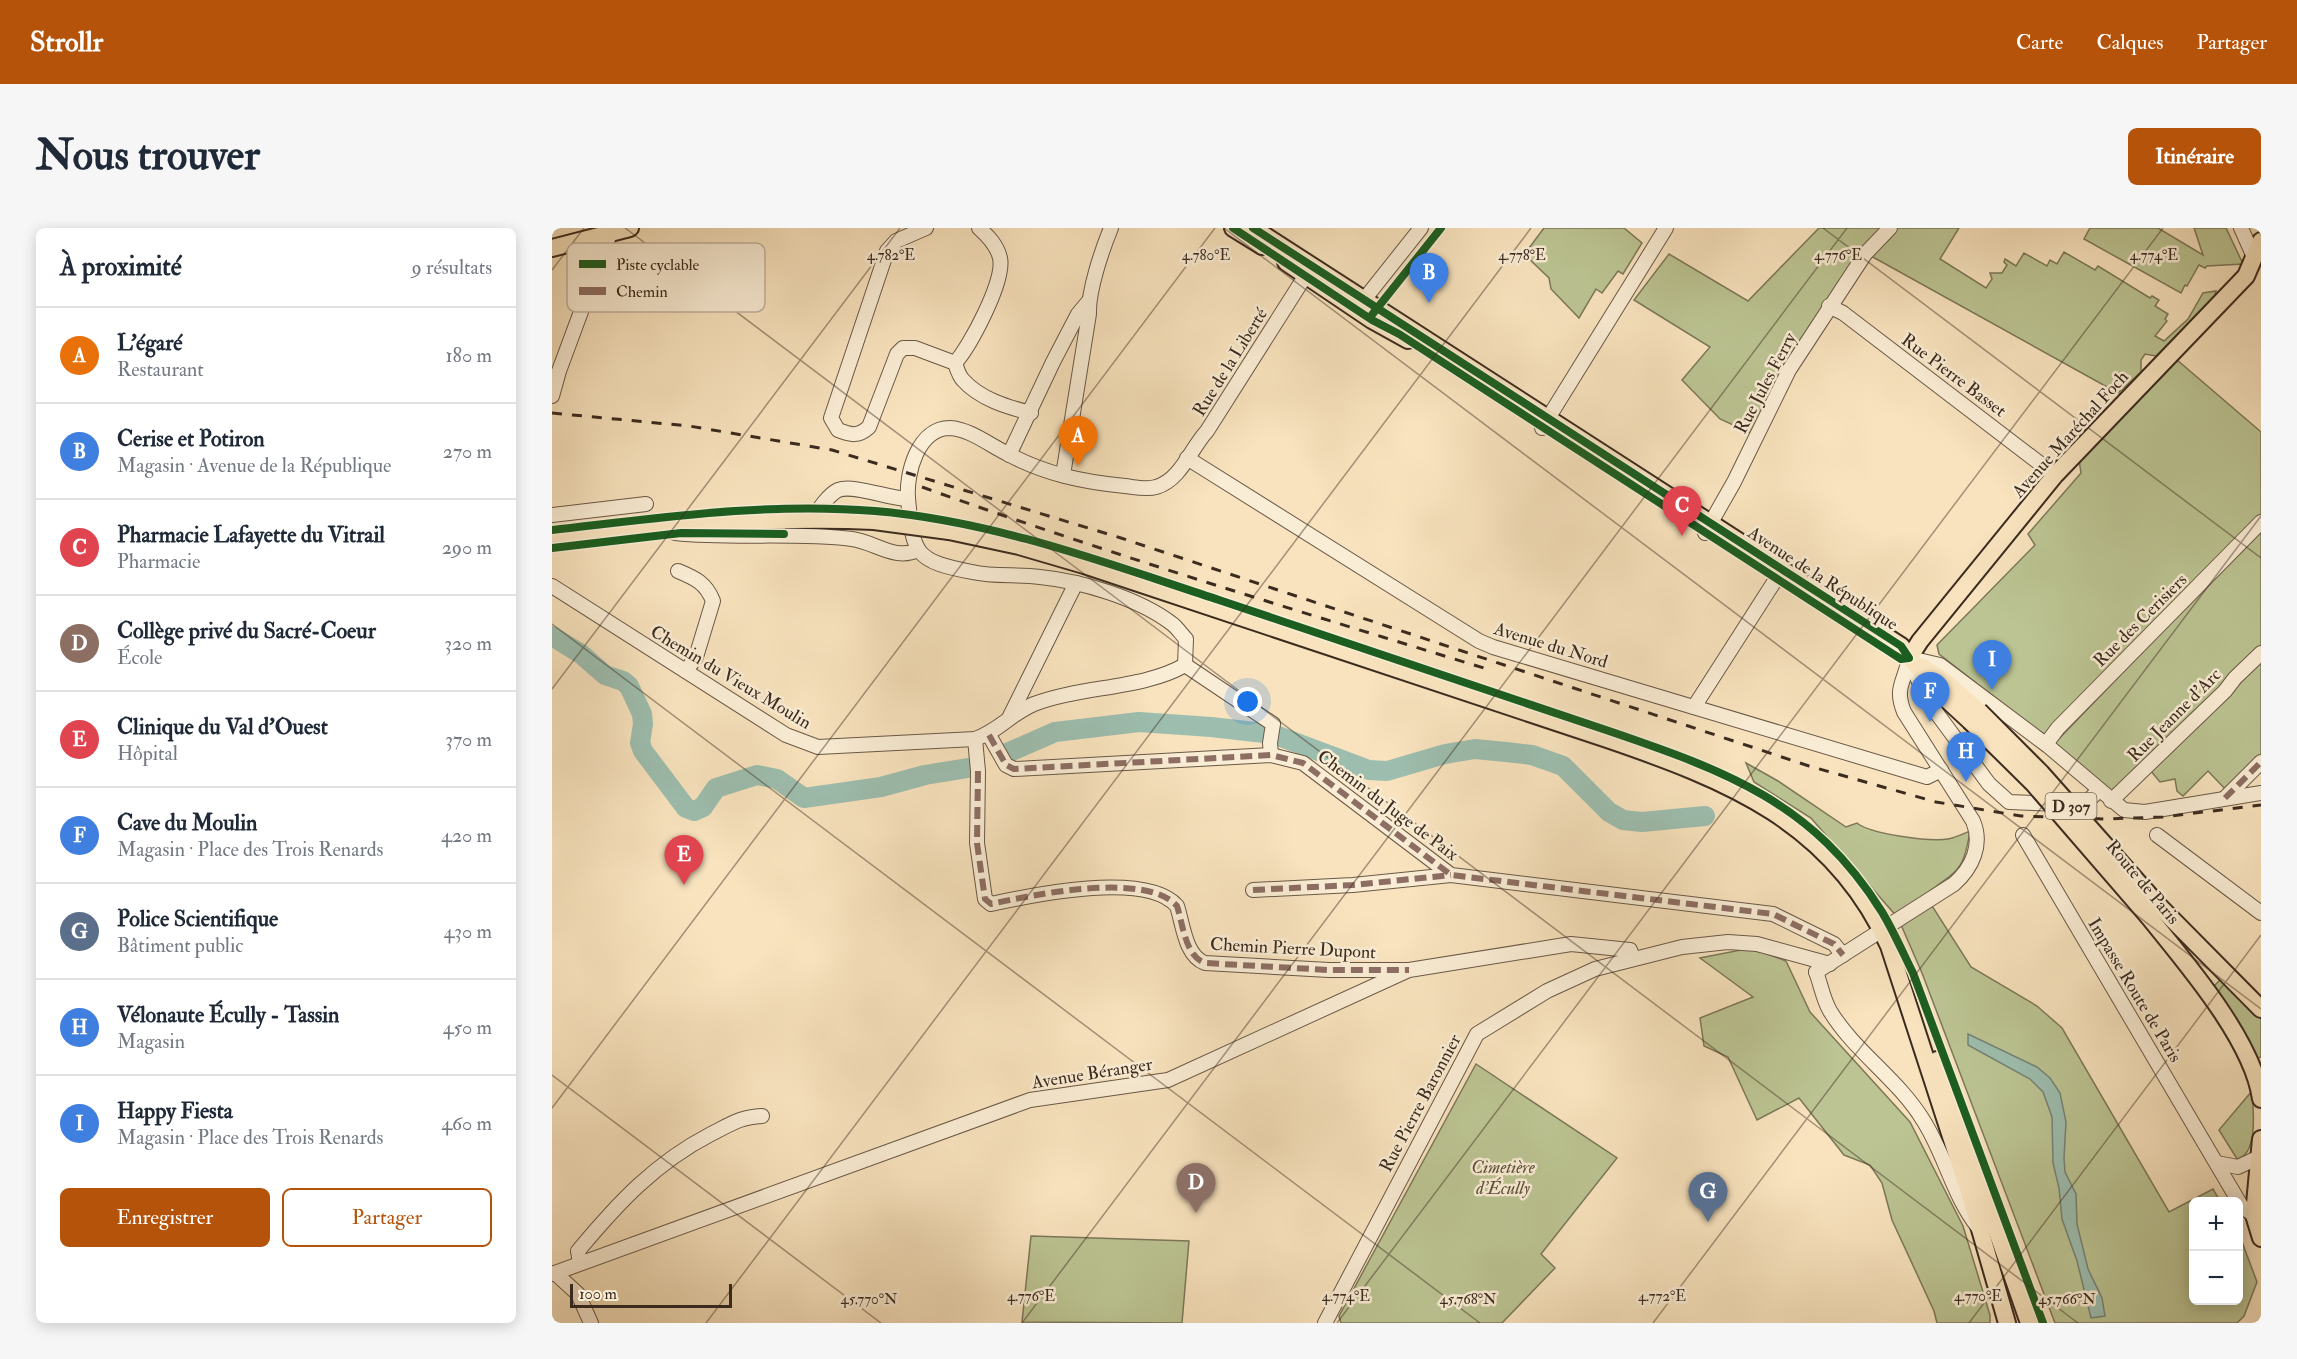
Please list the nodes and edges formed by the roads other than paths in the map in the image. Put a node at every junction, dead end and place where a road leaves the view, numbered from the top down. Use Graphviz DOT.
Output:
graph roads {
  1 [pos="630,228"];
  2 [pos="926,228"];
  3 [pos="979,228"];
  4 [pos="1111,228"];
  5 [pos="1233,228"];
  6 [pos="1253,228"];
  7 [pos="1421,228"];
  8 [pos="1666,228"];
  9 [pos="1890,228"];
  10 [pos="2241,228"];
  11 [pos="607,233"];
  12 [pos="552,241"];
  13 [pos="2261,241"];
  14 [pos="570,243"];
  15 [pos="567,244"];
  16 [pos="552,248"];
  17 [pos="2254,256"];
  18 [pos="1306,274"];
  19 [pos="1363,300"];
  20 [pos="1088,302"];
  21 [pos="1829,306"];
  22 [pos="580,312"];
  23 [pos="955,363"];
  24 [pos="552,396"];
  25 [pos="1031,413"];
  26 [pos="1549,417"];
  27 [pos="1009,455"];
  28 [pos="1187,458"];
  29 [pos="2055,475"];
  30 [pos="1063,476"];
  31 [pos="908,500"];
  32 [pos="646,504"];
  33 [pos="552,515"];
  34 [pos="813,518"];
  35 [pos="2261,522"];
  36 [pos="1708,528"];
  37 [pos="640,530"];
  38 [pos="552,539"];
  39 [pos="918,550"];
  40 [pos="678,571"];
  41 [pos="1076,583"];
  42 [pos="1774,583"];
  43 [pos="552,586"];
  44 [pos="2261,653"];
  45 [pos="1909,658"];
  46 [pos="1185,665"];
  47 [pos="686,671"];
  48 [pos="1694,706"];
  49 [pos="1010,716"];
  50 [pos="991,739"];
  51 [pos="976,743"];
  52 [pos="2046,744"];
  53 [pos="1271,749"];
  54 [pos="2261,762"];
  55 [pos="1941,770"];
  56 [pos="2099,790"];
  57 [pos="2261,793"];
  58 [pos="2225,798"];
  59 [pos="2111,801"];
  60 [pos="2157,835"];
  61 [pos="2023,836"];
  62 [pos="1451,875"];
  63 [pos="1253,890"];
  64 [pos="2153,911"];
  65 [pos="2261,913"];
  66 [pos="1882,932"];
  67 [pos="1787,952"];
  68 [pos="1843,954"];
  69 [pos="1633,958"];
  70 [pos="1894,958"];
  71 [pos="1830,964"];
  72 [pos="1409,970"];
  73 [pos="1816,972"];
  74 [pos="2261,1009"];
  75 [pos="2259,1076"];
  76 [pos="2261,1099"];
  77 [pos="762,1116"];
  78 [pos="2261,1138"];
  79 [pos="1937,1143"];
  80 [pos="1958,1158"];
  81 [pos="2260,1161"];
  82 [pos="2217,1163"];
  83 [pos="1977,1172"];
  84 [pos="2254,1215"];
  85 [pos="1981,1231"];
  86 [pos="2261,1238"];
  87 [pos="580,1263"];
  88 [pos="2011,1267"];
  89 [pos="554,1273"];
  90 [pos="2026,1316"];
  91 [pos="591,1323"];
  92 [pos="1325,1323"];
  93 [pos="2007,1323"];
  94 [pos="2036,1323"];
  1 -- 11 [label="main road"];
  2 -- 23 [label="street"];
  3 -- 23 [label="street"];
  4 -- 20 [label="street"];
  5 -- 18 [label="main road, Avenue de la République / D 307"];
  6 -- 18 [label="main road, Avenue de la République / D 307"];
  7 -- 19 [label="street"];
  8 -- 26 [label="street"];
  9 -- 21 [label="street, Rue Jules Ferry"];
  10 -- 17 [label="street"];
  11 -- 12 [label="main road"];
  11 -- 14 [label="main road"];
  13 -- 17 [label="main road, Avenue Maréchal Foch"];
  15 -- 16 [label="main road"];
  17 -- 29 [label="main road, Avenue Maréchal Foch"];
  18 -- 19 [label="main road, Avenue de la République / D 307"];
  18 -- 28 [label="street, Rue de la Liberté"];
  19 -- 26 [label="main road, Avenue de la République / D 307"];
  20 -- 25 [label="street"];
  20 -- 30 [label="street"];
  21 -- 29 [label="street, Rue Pierre Basset"];
  21 -- 36 [label="street, Rue Jules Ferry"];
  22 -- 24 [label="street"];
  23 -- 25 [label="street"];
  25 -- 27 [label="street"];
  26 -- 36 [label="main road, Avenue de la République / D 307"];
  27 -- 30 [label="street"];
  27 -- 31 [label="street"];
  28 -- 30 [label="street, Rue de la Liberté"];
  28 -- 48 [label="street, Avenue du Nord"];
  29 -- 45 [label="main road, Avenue Maréchal Foch"];
  31 -- 34 [label="street"];
  31 -- 39 [label="street"];
  32 -- 33 [label="street"];
  34 -- 37 [label="main road"];
  34 -- 66 [label="main road, bridge"];
  35 -- 52 [label="street, Rue des Cerisiers"];
  36 -- 42 [label="main road, Avenue de la République / D 307"];
  36 -- 45 [label="main road, Avenue de la République / D 307"];
  37 -- 38 [label="main road"];
  37 -- 39 [label="street"];
  39 -- 41 [label="street"];
  40 -- 47 [label="street"];
  41 -- 46 [label="street"];
  41 -- 49 [label="street"];
  42 -- 45 [label="main road, Avenue de la République / D 307"];
  42 -- 48 [label="street"];
  43 -- 47 [label="street, Chemin du Vieux Moulin"];
  44 -- 59 [label="street, Rue Jeanne d'Arc"];
  45 -- 52 [label="street"];
  45 -- 55 [label="street"];
  45 -- 56 [label="street"];
  45 -- 64 [label="main road, Route de Paris / D 307, bridge"];
  46 -- 49 [label="street, Chemin du Vieux Moulin"];
  46 -- 53 [label="street"];
  47 -- 51 [label="street, Chemin du Vieux Moulin"];
  48 -- 55 [label="street, Avenue du Nord"];
  49 -- 50 [label="street, Chemin du Vieux Moulin"];
  50 -- 51 [label="street, Chemin du Vieux Moulin"];
  50 -- 53 [label="street, Chemin du Juge de Paix"];
  51 -- 72 [label="street, Chemin Pierre Dupont"];
  52 -- 56 [label="street"];
  53 -- 62 [label="street, Chemin du Juge de Paix"];
  54 -- 58 [label="street"];
  55 -- 66 [label="street"];
  56 -- 59 [label="street"];
  57 -- 58 [label="street"];
  58 -- 59 [label="street"];
  60 -- 65 [label="street"];
  61 -- 82 [label="street, Impasse Route de Paris"];
  62 -- 63 [label="street"];
  62 -- 68 [label="street, Chemin du Juge de Paix"];
  64 -- 74 [label="main road, Route de Paris / D 307"];
  64 -- 75 [label="main road, Route de Paris / D 307"];
  66 -- 68 [label="street"];
  66 -- 70 [label="main road"];
  67 -- 69 [label="street, Rue Pierre Baronnier"];
  67 -- 71 [label="street, Rue Pierre Baronnier"];
  67 -- 73 [label="street, Rue Pierre Baronnier"];
  68 -- 71 [label="street"];
  69 -- 72 [label="street, Avenue Béranger"];
  69 -- 92 [label="street, Rue Pierre Baronnier"];
  70 -- 80 [label="main road"];
  70 -- 83 [label="main road"];
  71 -- 73 [label="street"];
  72 -- 87 [label="street, Avenue Béranger"];
  73 -- 79 [label="street"];
  75 -- 76 [label="main road, Route de Paris / D 307"];
  77 -- 87 [label="street"];
  78 -- 81 [label="main road"];
  79 -- 80 [label="street"];
  79 -- 85 [label="street"];
  80 -- 83 [label="street"];
  80 -- 85 [label="main road"];
  81 -- 82 [label="street"];
  81 -- 84 [label="main road"];
  82 -- 84 [label="street, Impasse Route de Paris"];
  83 -- 88 [label="main road"];
  84 -- 86 [label="main road"];
  85 -- 93 [label="main road"];
  87 -- 89 [label="street, Avenue Béranger"];
  88 -- 90 [label="main road"];
  88 -- 94 [label="main road"];
  89 -- 91 [label="street"];
}
